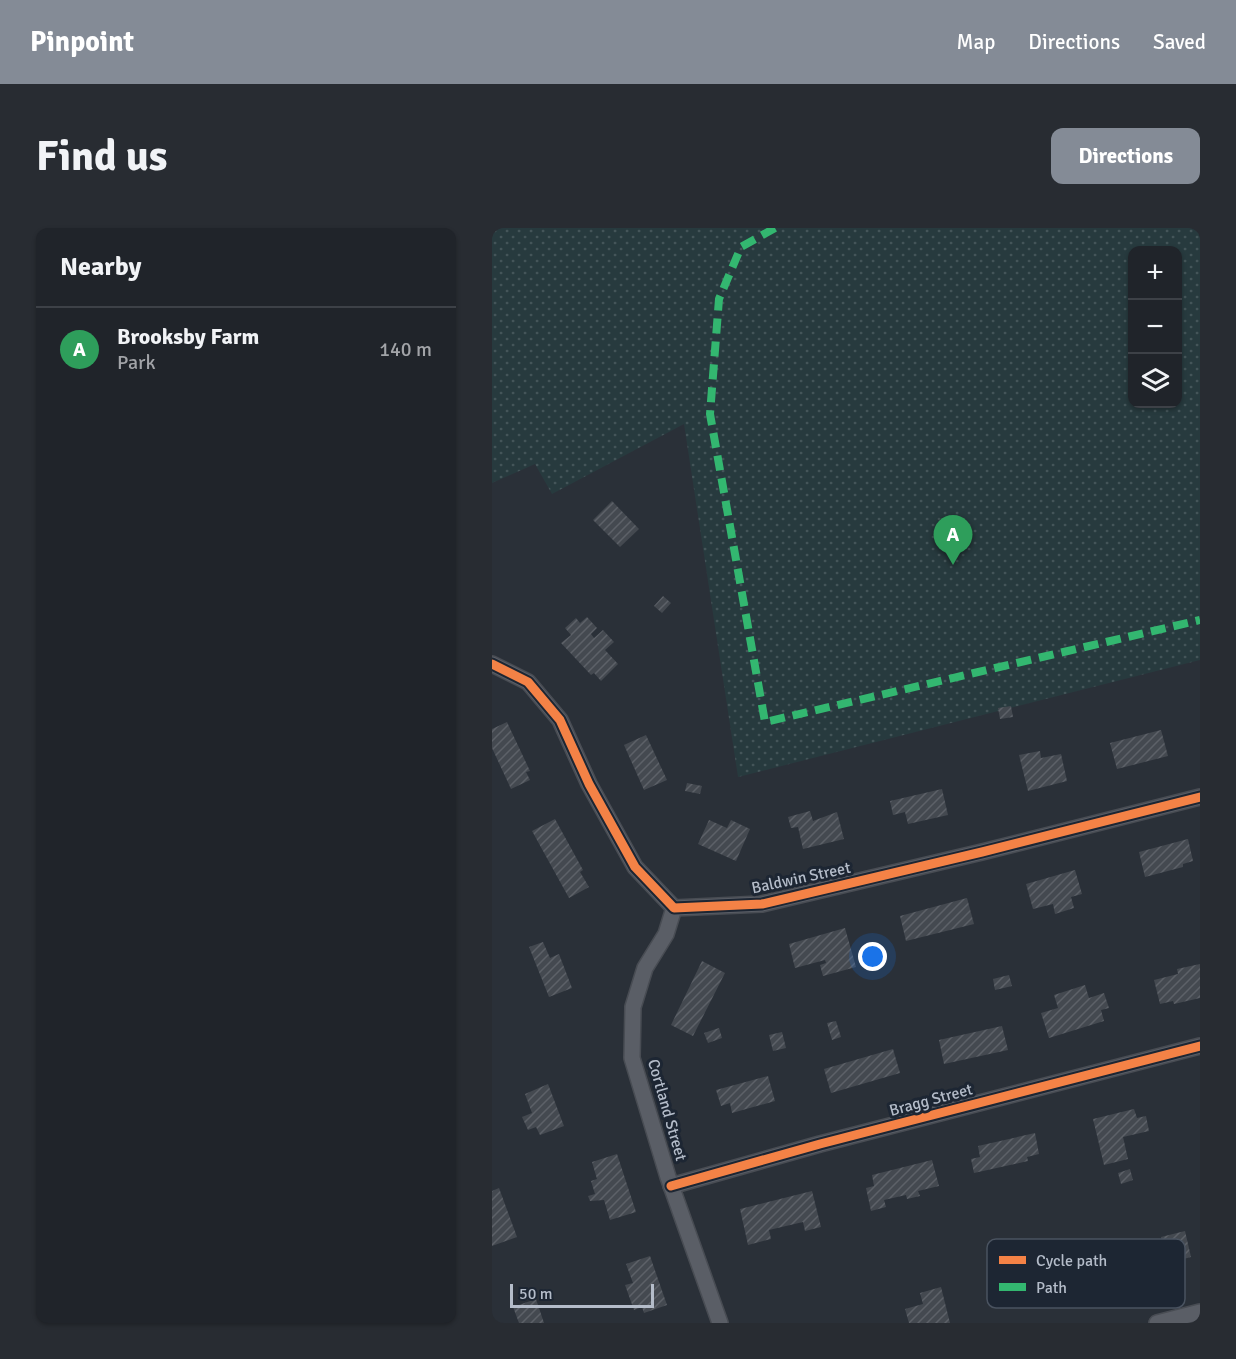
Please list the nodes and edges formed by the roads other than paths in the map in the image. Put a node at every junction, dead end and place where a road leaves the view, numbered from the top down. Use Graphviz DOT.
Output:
graph roads {
  1 [pos="492,664"];
  2 [pos="1200,797"];
  3 [pos="674,908"];
  4 [pos="1200,1046"];
  5 [pos="671,1186"];
  6 [pos="1200,1312"];
  7 [pos="720,1323"];
  8 [pos="1157,1323"];
  1 -- 3 [label="street"];
  2 -- 3 [label="street, Baldwin Street"];
  3 -- 5 [label="street, Cortland Street"];
  4 -- 5 [label="street, Bragg Street"];
  5 -- 7 [label="street, Cortland Street"];
  6 -- 8 [label="street"];
}
